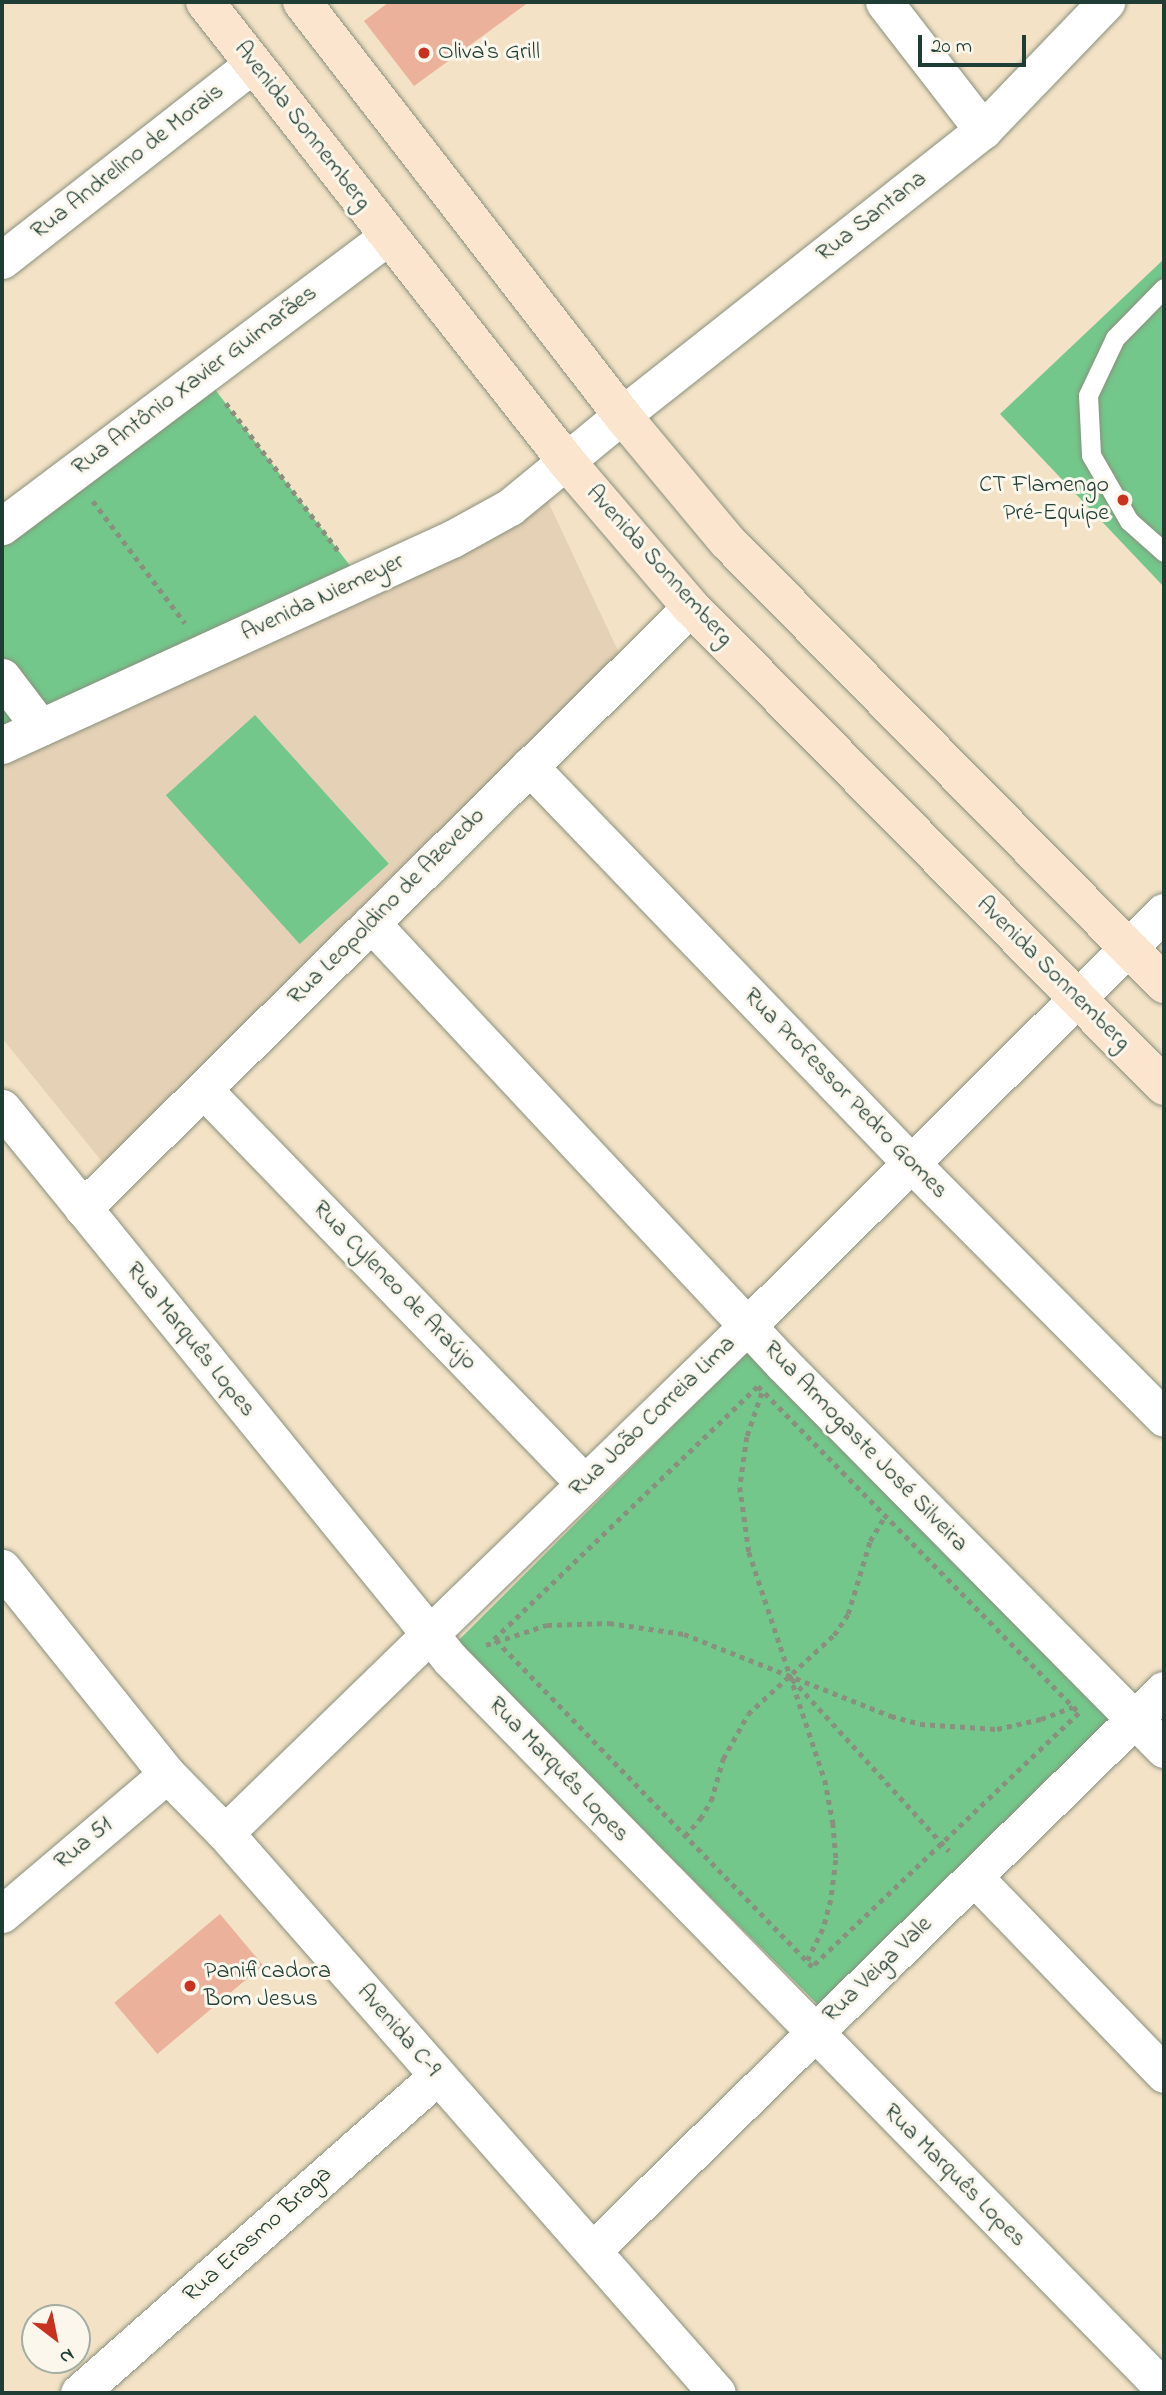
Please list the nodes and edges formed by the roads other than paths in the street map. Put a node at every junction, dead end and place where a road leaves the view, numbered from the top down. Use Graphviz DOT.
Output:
graph roads {
  1 [pos="205,2"];
  2 [pos="302,2"];
  3 [pos="884,2"];
  4 [pos="1106,2"];
  5 [pos="253,64"];
  6 [pos="983,130"];
  7 [pos="388,236"];
  8 [pos="2,260"];
  9 [pos="1164,289"];
  10 [pos="622,415"];
  11 [pos="567,462"];
  12 [pos="2,526"];
  13 [pos="1164,552"];
  14 [pos="691,607"];
  15 [pos="2,677"];
  16 [pos="40,727"];
  17 [pos="2,745"];
  18 [pos="529,766"];
  19 [pos="1164,912"];
  20 [pos="371,923"];
  21 [pos="1128,947"];
  22 [pos="1164,984"];
  23 [pos="1077,998"];
  24 [pos="1164,1086"];
  25 [pos="204,1090"];
  26 [pos="2,1108"];
  27 [pos="911,1163"];
  28 [pos="83,1208"];
  29 [pos="747,1326"];
  30 [pos="1164,1418"];
  31 [pos="584,1483"];
  32 [pos="2,1568"];
  33 [pos="440,1648"];
  34 [pos="1164,1690"];
  35 [pos="1124,1707"];
  36 [pos="1164,1748"];
  37 [pos="167,1774"];
  38 [pos="225,1833"];
  39 [pos="974,1877"];
  40 [pos="2,1914"];
  41 [pos="813,2034"];
  42 [pos="1164,2074"];
  43 [pos="437,2076"];
  44 [pos="593,2250"];
  45 [pos="1164,2389"];
  46 [pos="79,2393"];
  47 [pos="717,2393"];
  1 -- 5 [label="street, Avenida Sonnemberg"];
  2 -- 10 [label="street"];
  3 -- 6 [label="street"];
  4 -- 6 [label="street, Rua Santana"];
  5 -- 7 [label="street, Avenida Sonnemberg"];
  5 -- 8 [label="street, Rua Andrelino de Morais"];
  6 -- 10 [label="street, Rua Santana"];
  7 -- 11 [label="street, Avenida Sonnemberg"];
  7 -- 12 [label="street, Rua Antônio Xavier Guimarães"];
  9 -- 13 [label="lane"];
  10 -- 11 [label="street, Avenida Niemeyer"];
  10 -- 21 [label="street"];
  11 -- 14 [label="street, Avenida Sonnemberg"];
  11 -- 16 [label="street, Avenida Niemeyer"];
  14 -- 18 [label="street, Rua Leopoldino de Azevedo"];
  14 -- 23 [label="street, Avenida Sonnemberg"];
  15 -- 16 [label="street"];
  16 -- 17 [label="street, Avenida Niemeyer"];
  18 -- 20 [label="street, Rua Leopoldino de Azevedo"];
  18 -- 27 [label="street, Rua Professor Pedro Gomes"];
  19 -- 21 [label="street"];
  20 -- 25 [label="street, Rua Leopoldino de Azevedo"];
  20 -- 29 [label="street, Rua Armogaste José Silveira"];
  21 -- 22 [label="street"];
  21 -- 23 [label="street, Rua João Correia Lima"];
  23 -- 24 [label="street, Avenida Sonnemberg"];
  23 -- 27 [label="street, Rua João Correia Lima"];
  25 -- 28 [label="street, Rua Leopoldino de Azevedo"];
  25 -- 31 [label="street, Rua Cyleneo de Araújo"];
  26 -- 28 [label="street, Rua Marquês Lopes"];
  27 -- 29 [label="street, Rua João Correia Lima"];
  27 -- 30 [label="street, Rua Professor Pedro Gomes"];
  28 -- 33 [label="street, Rua Marquês Lopes"];
  29 -- 31 [label="street, Rua João Correia Lima"];
  29 -- 35 [label="street, Rua Armogaste José Silveira"];
  31 -- 33 [label="street, Rua João Correia Lima"];
  32 -- 37 [label="street, Avenida C-9"];
  33 -- 38 [label="street, Rua João Correia Lima"];
  33 -- 41 [label="street, Rua Marquês Lopes"];
  34 -- 35 [label="street, Rua Veiga Vale"];
  35 -- 36 [label="street, Rua Armogaste José Silveira"];
  35 -- 39 [label="street, Rua Veiga Vale"];
  37 -- 38 [label="street, Avenida C-9"];
  37 -- 40 [label="street, Rua 51"];
  38 -- 43 [label="street, Avenida C-9"];
  39 -- 41 [label="street, Rua Veiga Vale"];
  39 -- 42 [label="street"];
  41 -- 44 [label="street, Rua Veiga Vale"];
  41 -- 45 [label="street, Rua Marquês Lopes"];
  43 -- 44 [label="street, Avenida C-9"];
  43 -- 46 [label="street, Rua Erasmo Braga"];
  44 -- 47 [label="street, Avenida C-9"];
}
